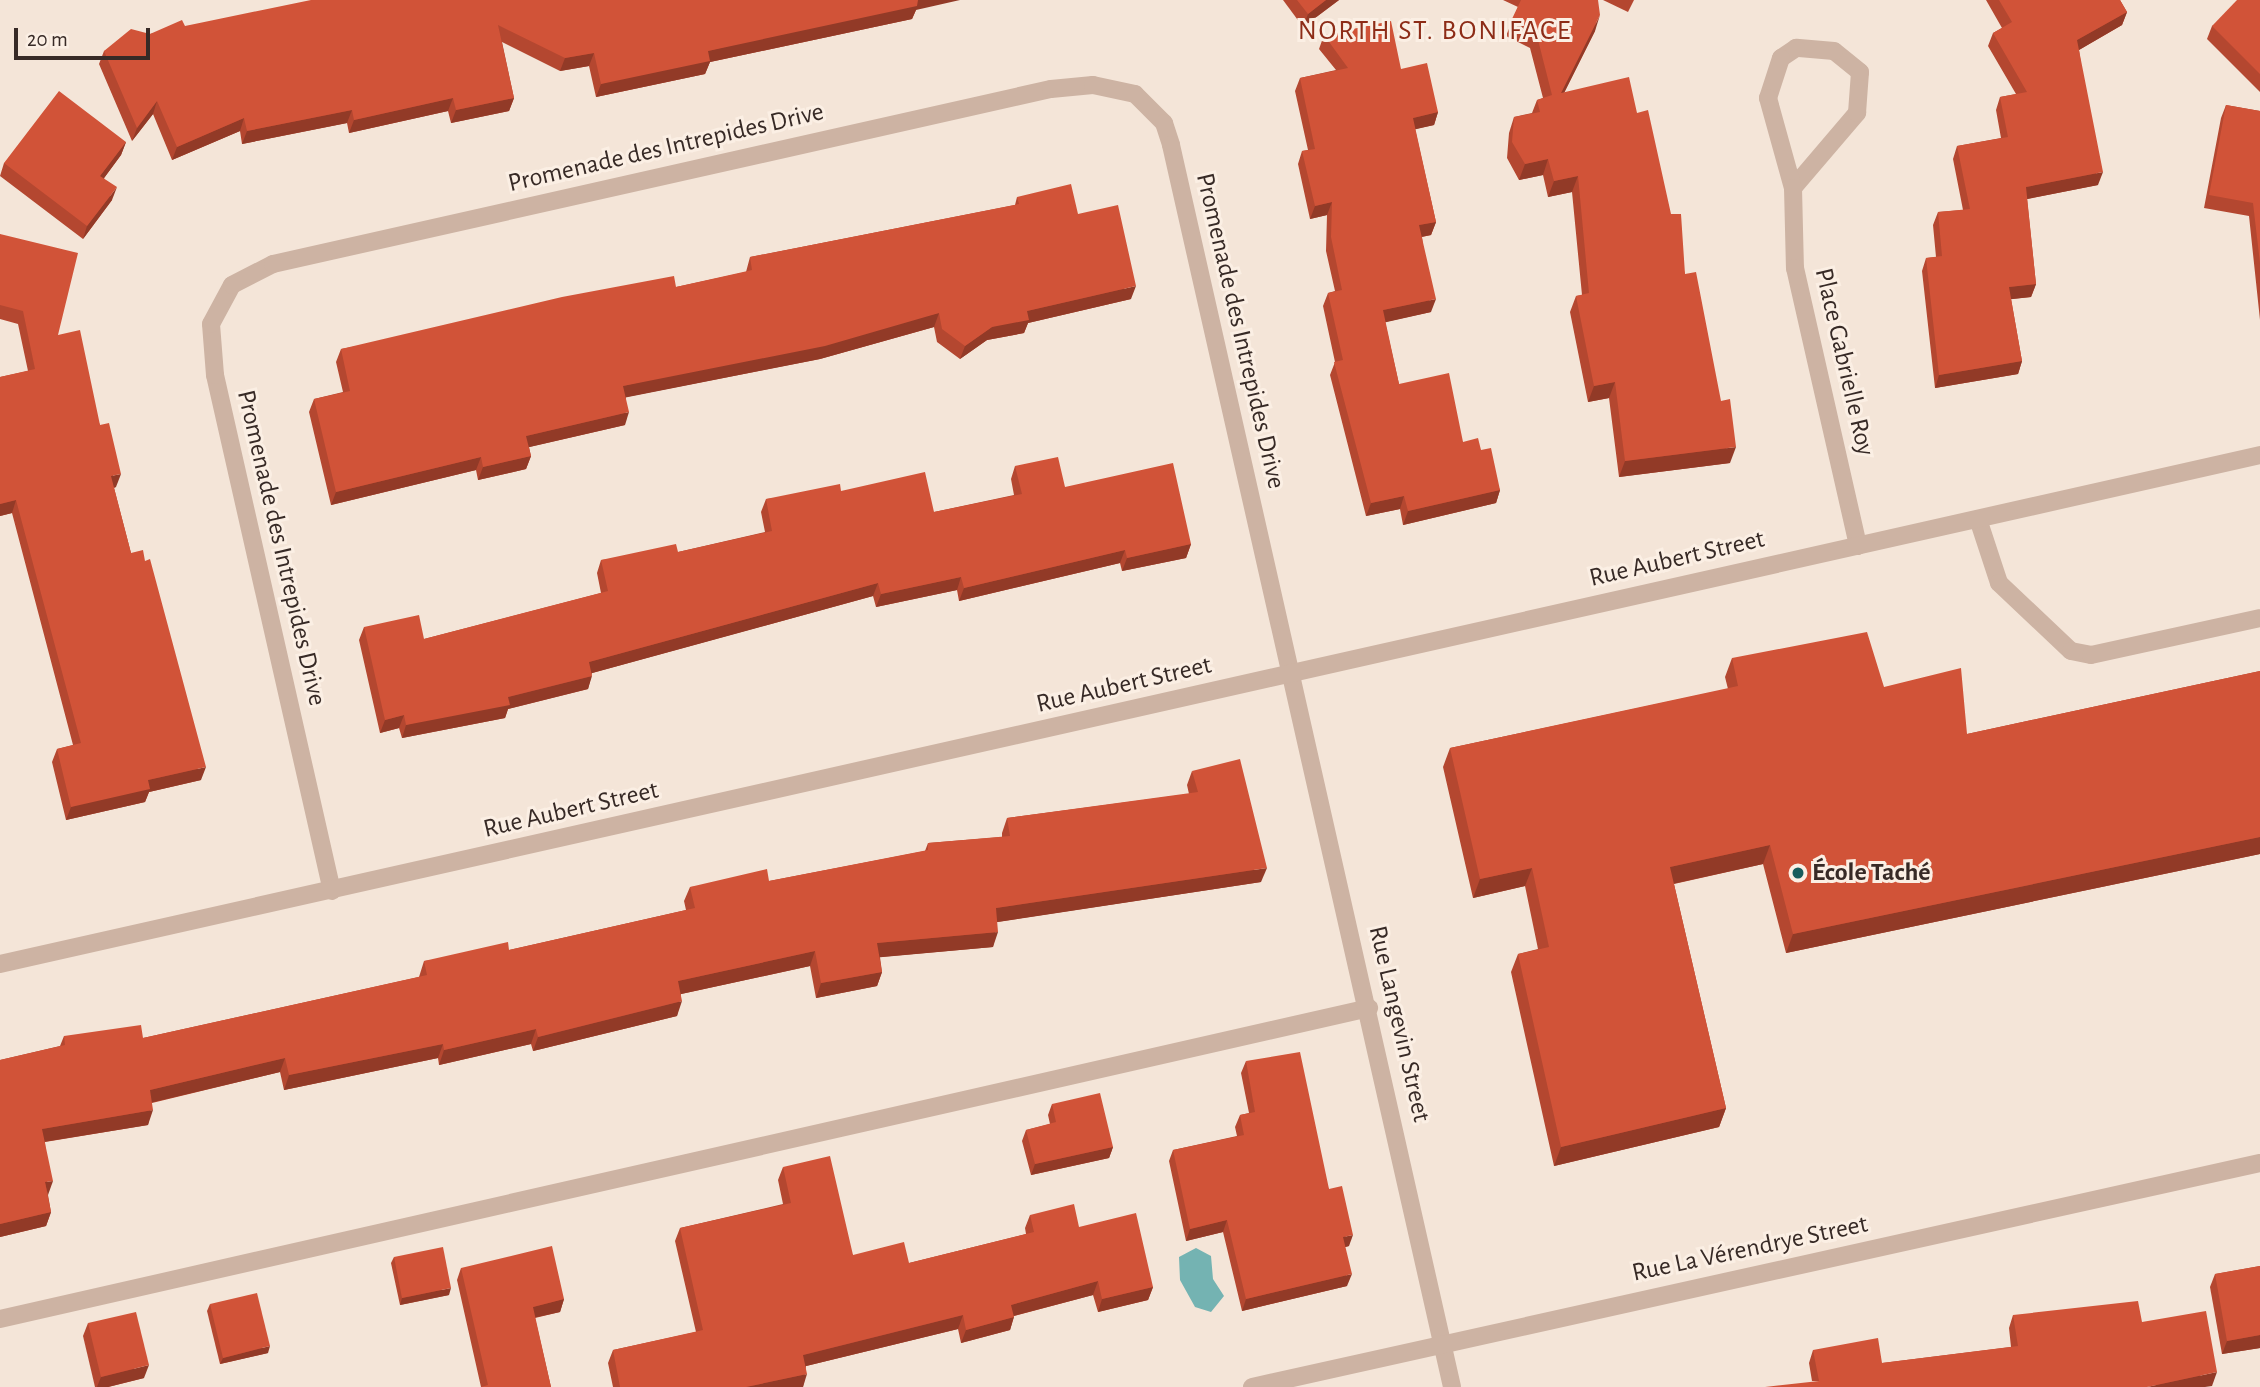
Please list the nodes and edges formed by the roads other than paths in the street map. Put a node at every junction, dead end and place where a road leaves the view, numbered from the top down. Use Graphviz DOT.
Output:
graph roads {
  1 [pos="1793,188"];
  2 [pos="2260,455"];
  3 [pos="1978,519"];
  4 [pos="1858,546"];
  5 [pos="2260,618"];
  6 [pos="1291,674"];
  7 [pos="332,891"];
  8 [pos="0,964"];
  9 [pos="1369,1008"];
  10 [pos="2260,1163"];
  11 [pos="0,1319"];
  12 [pos="1442,1344"];
  13 [pos="1252,1387"];
  14 [pos="1452,1387"];
  1 -- 1 [label="street, Place Gabrielle Roy"];
  1 -- 4 [label="street, Place Gabrielle Roy"];
  2 -- 3 [label="street, Rue Aubert Street"];
  3 -- 4 [label="street, Rue Aubert Street"];
  3 -- 5 [label="street"];
  4 -- 6 [label="street, Rue Aubert Street"];
  6 -- 7 [label="street, Rue Aubert Street"];
  6 -- 7 [label="street, Promenade des Intrepides Drive"];
  6 -- 9 [label="street, Rue Langevin Street"];
  7 -- 8 [label="street, Rue Aubert Street"];
  9 -- 11 [label="street"];
  9 -- 12 [label="street, Rue Langevin Street"];
  10 -- 12 [label="street, Rue La Vérendrye Street"];
  12 -- 13 [label="street, Rue La Vérendrye Street"];
  12 -- 14 [label="street, Rue Langevin Street"];
}
